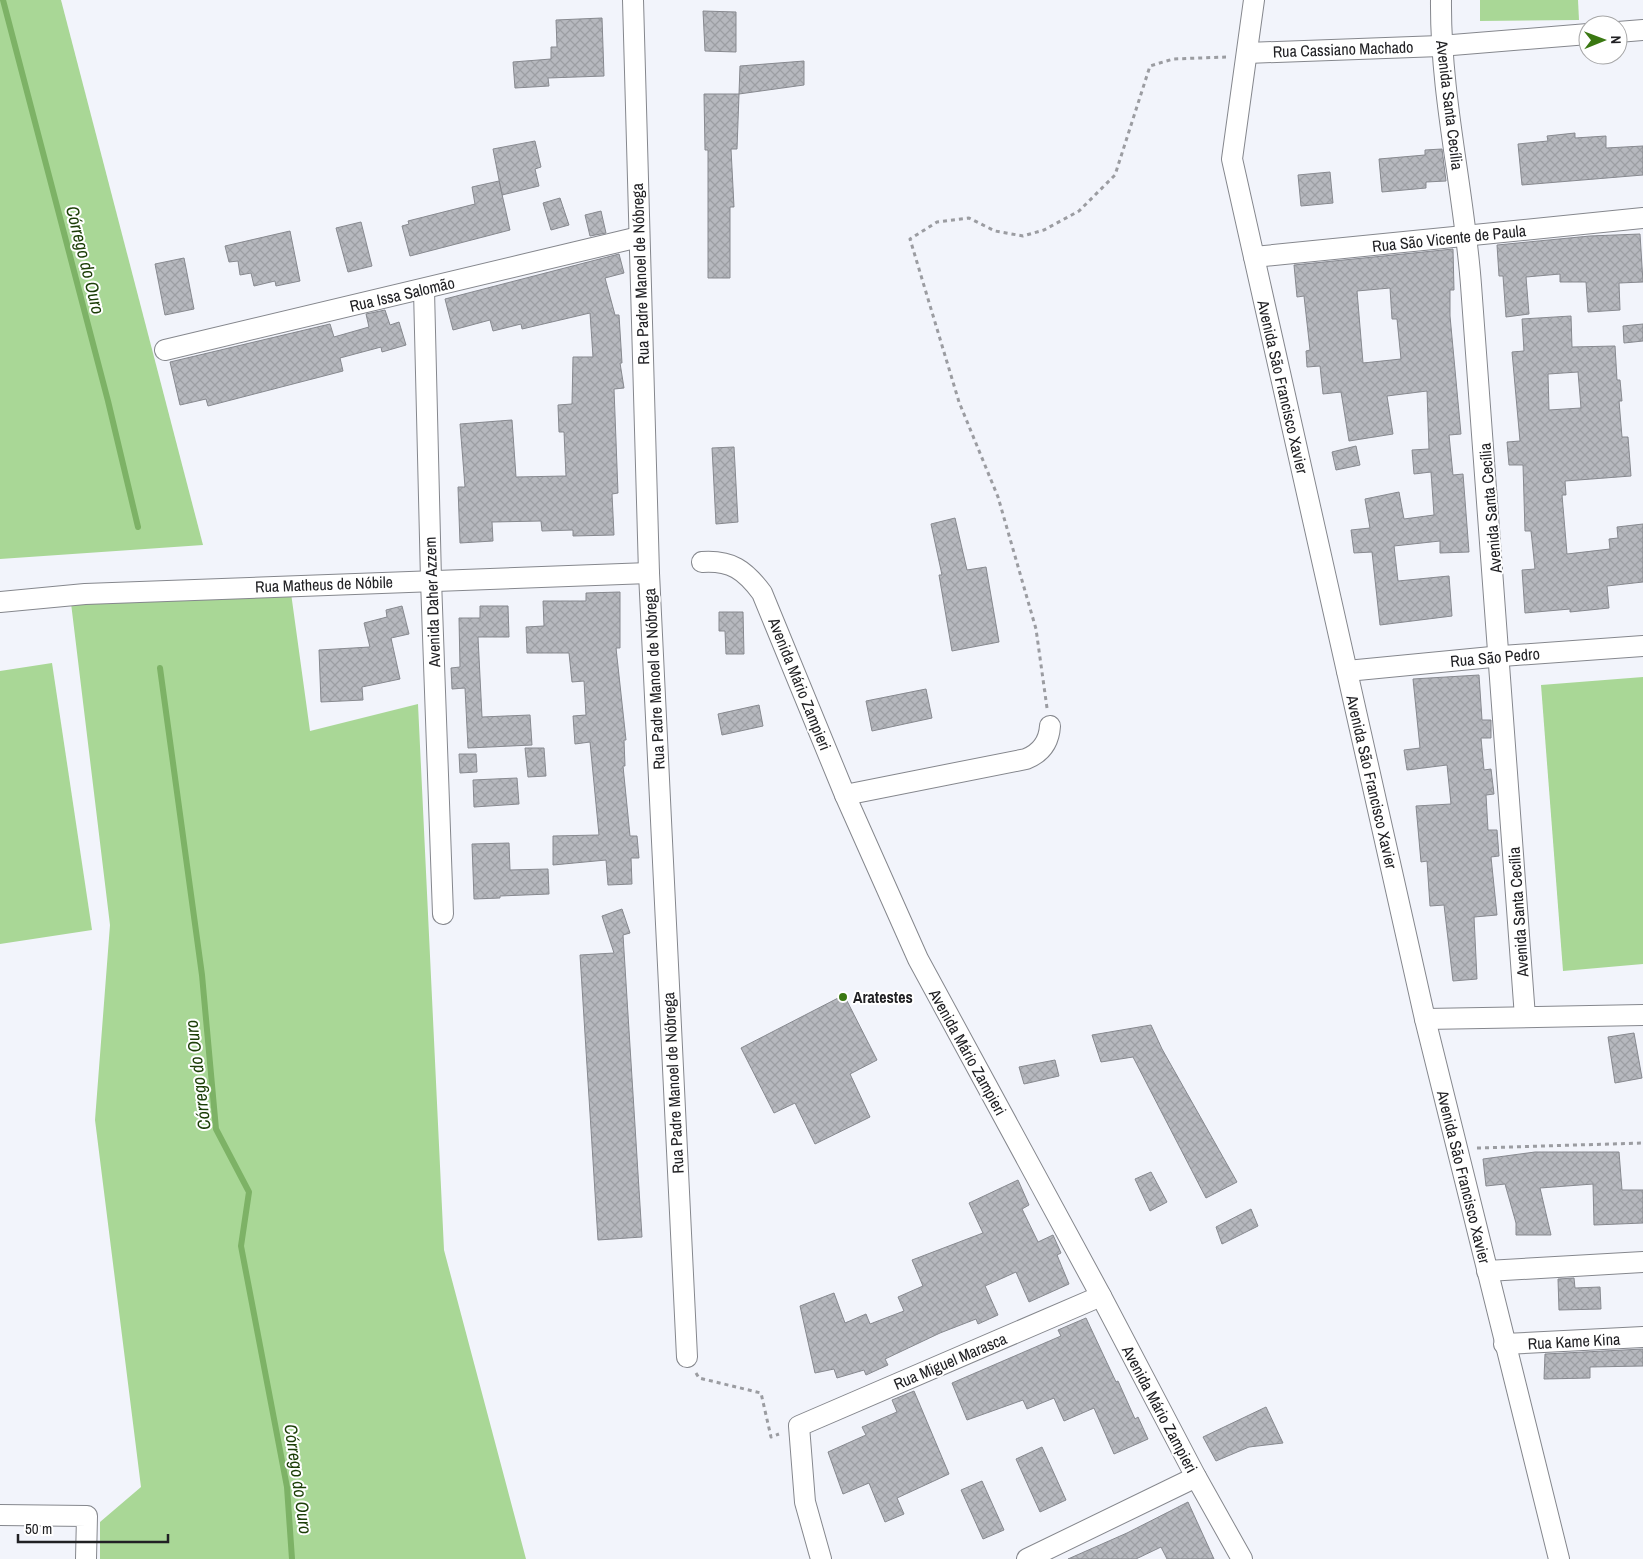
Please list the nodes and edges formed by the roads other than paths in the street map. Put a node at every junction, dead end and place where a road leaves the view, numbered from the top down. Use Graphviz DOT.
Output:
graph roads {
  1 [pos="633,0"];
  2 [pos="1254,0"];
  3 [pos="1440,0"];
  4 [pos="1643,30"];
  5 [pos="1628,31"];
  6 [pos="1578,35"];
  7 [pos="1440,46"];
  8 [pos="1247,53"];
  9 [pos="1643,218"];
  10 [pos="1468,236"];
  11 [pos="639,237"];
  12 [pos="1254,257"];
  13 [pos="424,290"];
  14 [pos="165,350"];
  15 [pos="702,562"];
  16 [pos="649,573"];
  17 [pos="431,580"];
  18 [pos="0,602"];
  19 [pos="1643,646"];
  20 [pos="1502,656"];
  21 [pos="1347,671"];
  22 [pos="1050,726"];
  23 [pos="845,795"];
  24 [pos="443,914"];
  25 [pos="1643,1015"];
  26 [pos="1525,1017"];
  27 [pos="1425,1019"];
  28 [pos="1643,1262"];
  29 [pos="1487,1271"];
  30 [pos="1101,1296"];
  31 [pos="1643,1337"];
  32 [pos="1504,1344"];
  33 [pos="687,1357"];
  34 [pos="1196,1477"];
  35 [pos="0,1516"];
  36 [pos="86,1559"];
  37 [pos="820,1559"];
  38 [pos="1027,1559"];
  39 [pos="1242,1559"];
  40 [pos="1558,1559"];
  1 -- 11 [label="street, Rua Padre Manoel de Nóbrega"];
  2 -- 8 [label="street, Avenida São Francisco Xavier"];
  3 -- 7 [label="street, Avenida Santa Cecília"];
  4 -- 5 [label="street"];
  6 -- 7 [label="street, Rua Cassiano Machado"];
  7 -- 8 [label="street, Rua Cassiano Machado"];
  7 -- 10 [label="street, Avenida Santa Cecília"];
  8 -- 12 [label="street, Avenida São Francisco Xavier"];
  9 -- 10 [label="street, Rua São Vicente de Paula"];
  10 -- 12 [label="street, Rua São Vicente de Paula"];
  10 -- 20 [label="street, Avenida Santa Cecília"];
  11 -- 13 [label="street, Rua Issa Salomão"];
  11 -- 16 [label="street, Rua Padre Manoel de Nóbrega"];
  12 -- 21 [label="street, Avenida São Francisco Xavier"];
  13 -- 14 [label="street, Rua Issa Salomão"];
  13 -- 17 [label="street, Avenida Daher Azzem"];
  15 -- 23 [label="street, Avenida Mário Zampieri"];
  16 -- 17 [label="street, Rua Matheus de Nóbile"];
  16 -- 33 [label="street, Rua Padre Manoel de Nóbrega"];
  17 -- 18 [label="street, Rua Matheus de Nóbile"];
  17 -- 24 [label="street, Avenida Daher Azzem"];
  19 -- 20 [label="street, Rua São Pedro"];
  20 -- 21 [label="street, Rua São Pedro"];
  20 -- 26 [label="street, Avenida Santa Cecília"];
  21 -- 27 [label="street, Avenida São Francisco Xavier"];
  22 -- 23 [label="street"];
  23 -- 30 [label="street, Avenida Mário Zampieri"];
  25 -- 26 [label="street"];
  26 -- 27 [label="street"];
  27 -- 29 [label="street, Avenida São Francisco Xavier"];
  28 -- 29 [label="street"];
  29 -- 32 [label="street, Avenida São Francisco Xavier"];
  30 -- 34 [label="street, Avenida Mário Zampieri"];
  30 -- 37 [label="street, Rua Miguel Marasca"];
  31 -- 32 [label="street, Rua Kame Kina"];
  32 -- 40 [label="street, Avenida São Francisco Xavier"];
  34 -- 38 [label="street"];
  34 -- 39 [label="street, Avenida Mário Zampieri"];
  35 -- 36 [label="street"];
}
